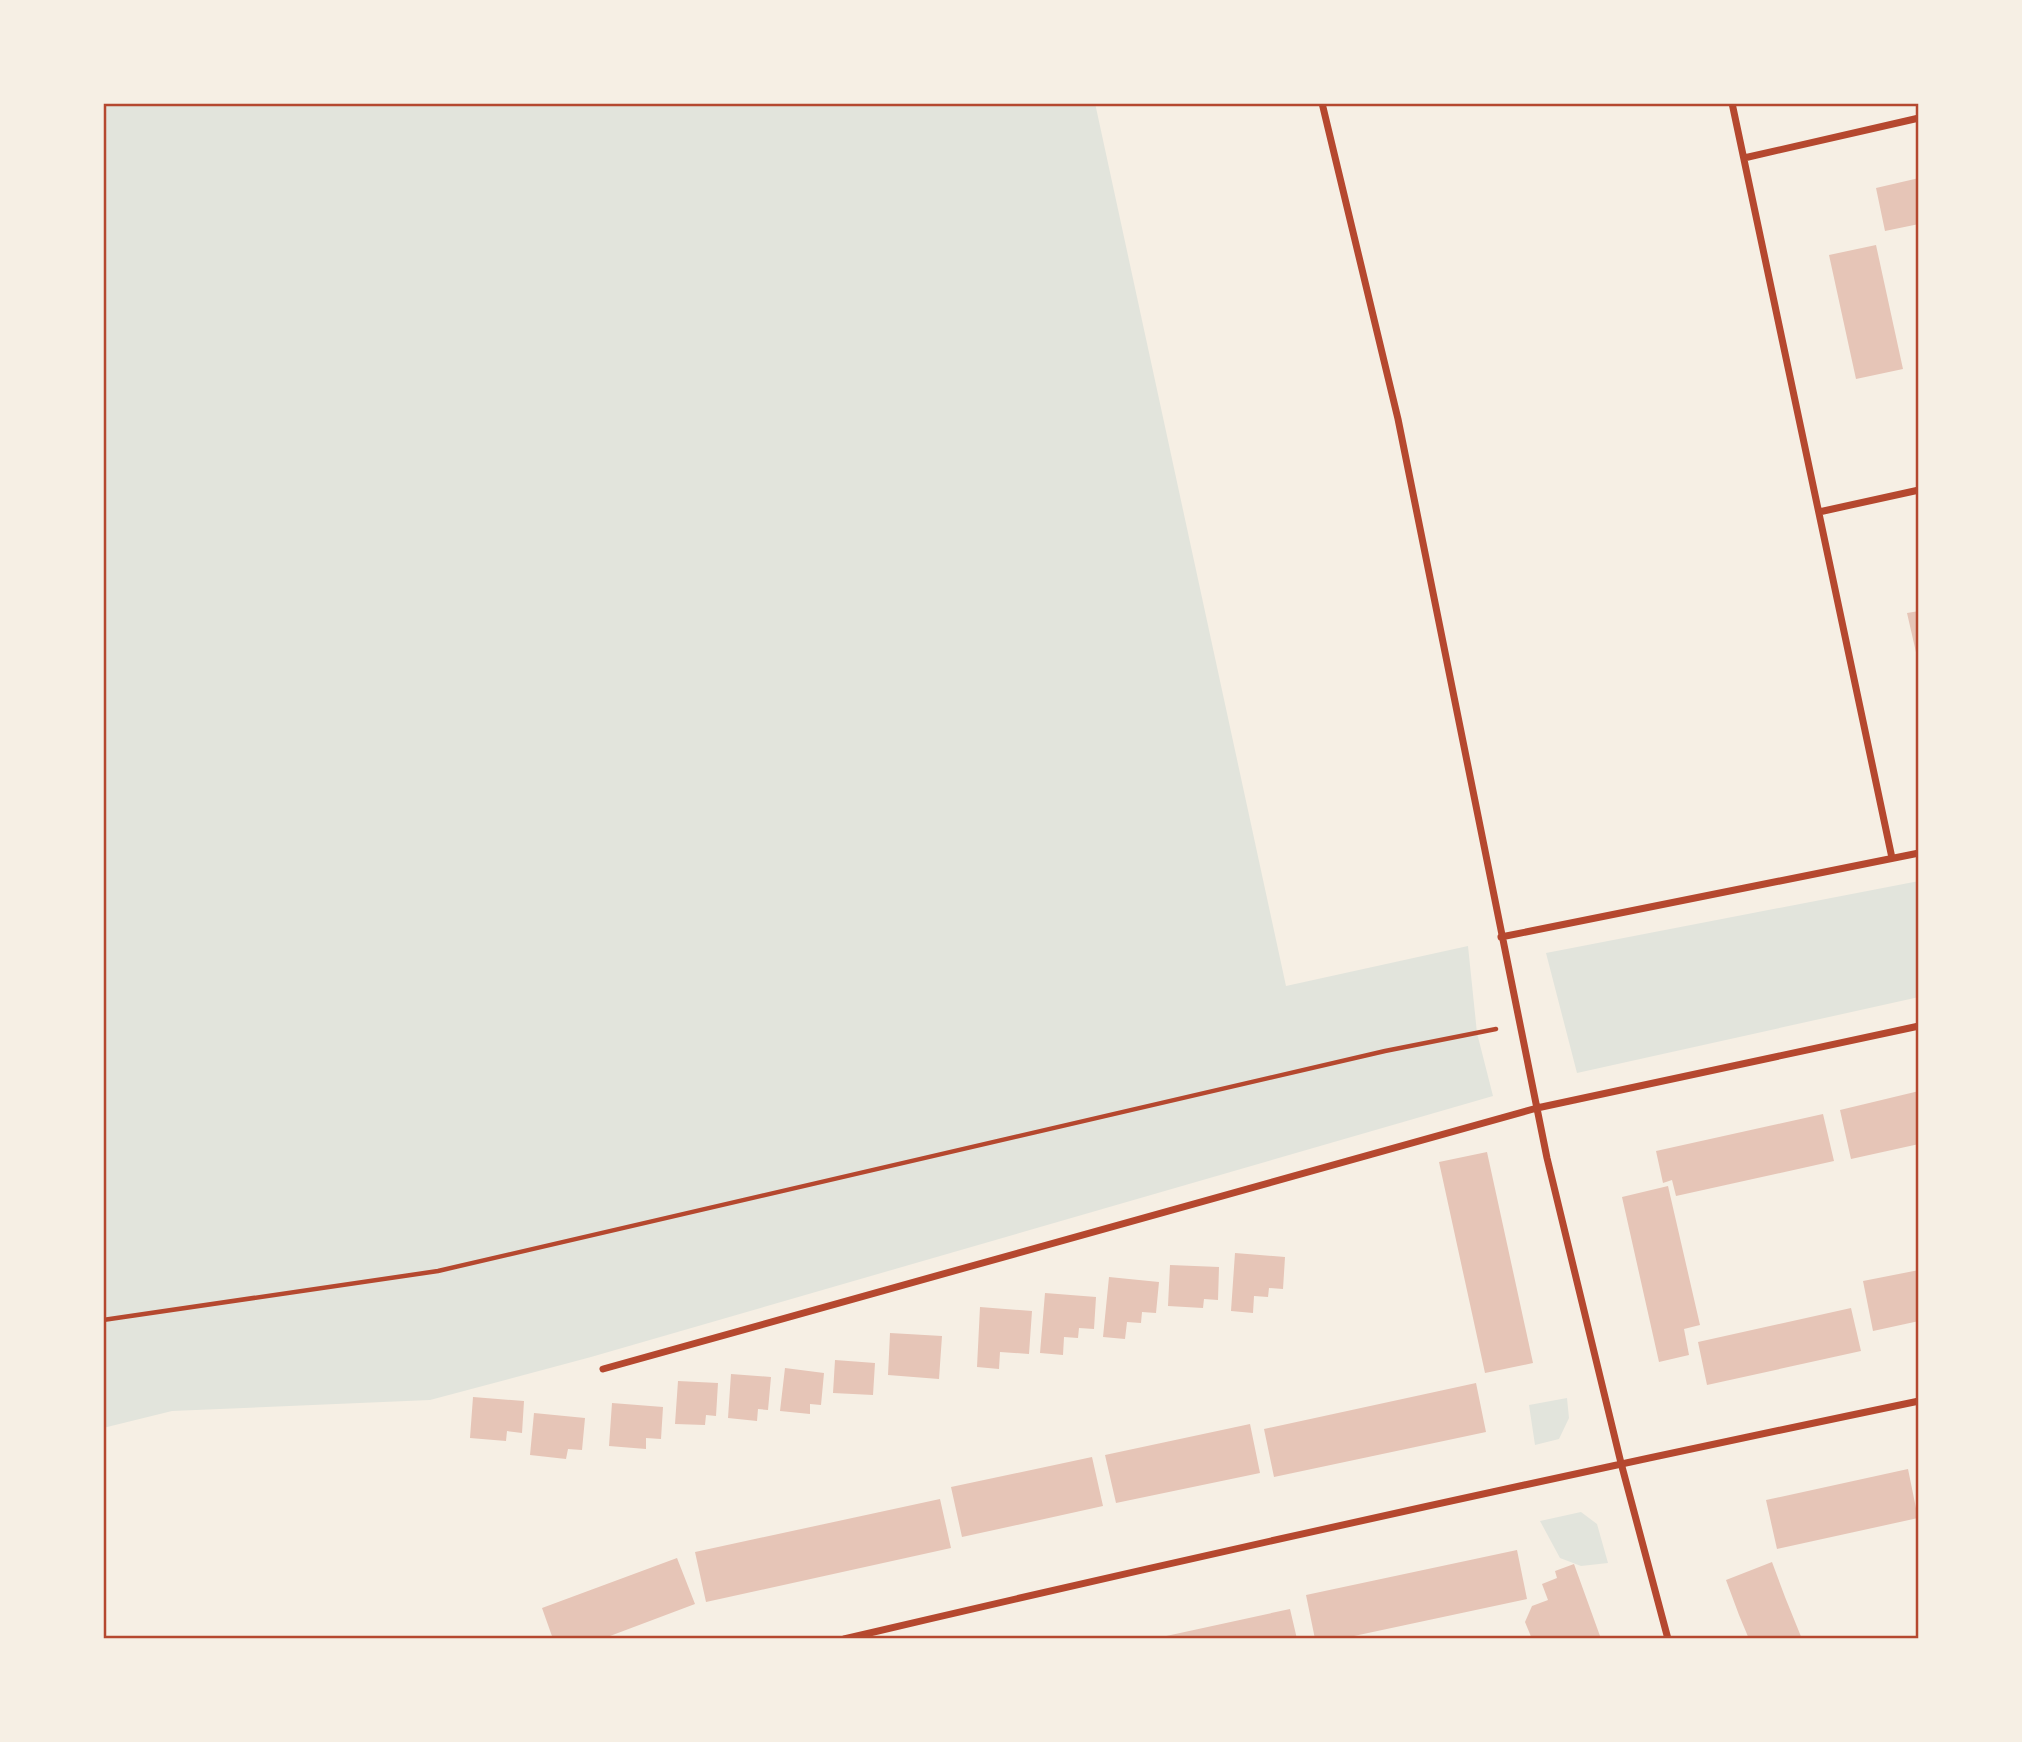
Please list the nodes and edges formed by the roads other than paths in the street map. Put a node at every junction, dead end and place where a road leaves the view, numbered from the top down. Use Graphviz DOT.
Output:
graph roads {
  1 [pos="1322,103"];
  2 [pos="1732,103"];
  3 [pos="1919,118"];
  4 [pos="1744,158"];
  5 [pos="1919,490"];
  6 [pos="1819,512"];
  7 [pos="1919,853"];
  8 [pos="1892,858"];
  9 [pos="1501,937"];
  10 [pos="1919,1026"];
  11 [pos="1538,1108"];
  12 [pos="603,1369"];
  13 [pos="1919,1401"];
  14 [pos="1621,1463"];
  15 [pos="844,1639"];
  16 [pos="1668,1639"];
  1 -- 9 [label="street"];
  2 -- 4 [label="street"];
  3 -- 4 [label="street"];
  4 -- 6 [label="street"];
  5 -- 6 [label="street"];
  6 -- 8 [label="street"];
  7 -- 8 [label="street"];
  8 -- 9 [label="street"];
  9 -- 11 [label="street"];
  10 -- 11 [label="street"];
  11 -- 12 [label="street"];
  11 -- 14 [label="street"];
  13 -- 14 [label="street"];
  14 -- 15 [label="street"];
  14 -- 16 [label="street"];
}
